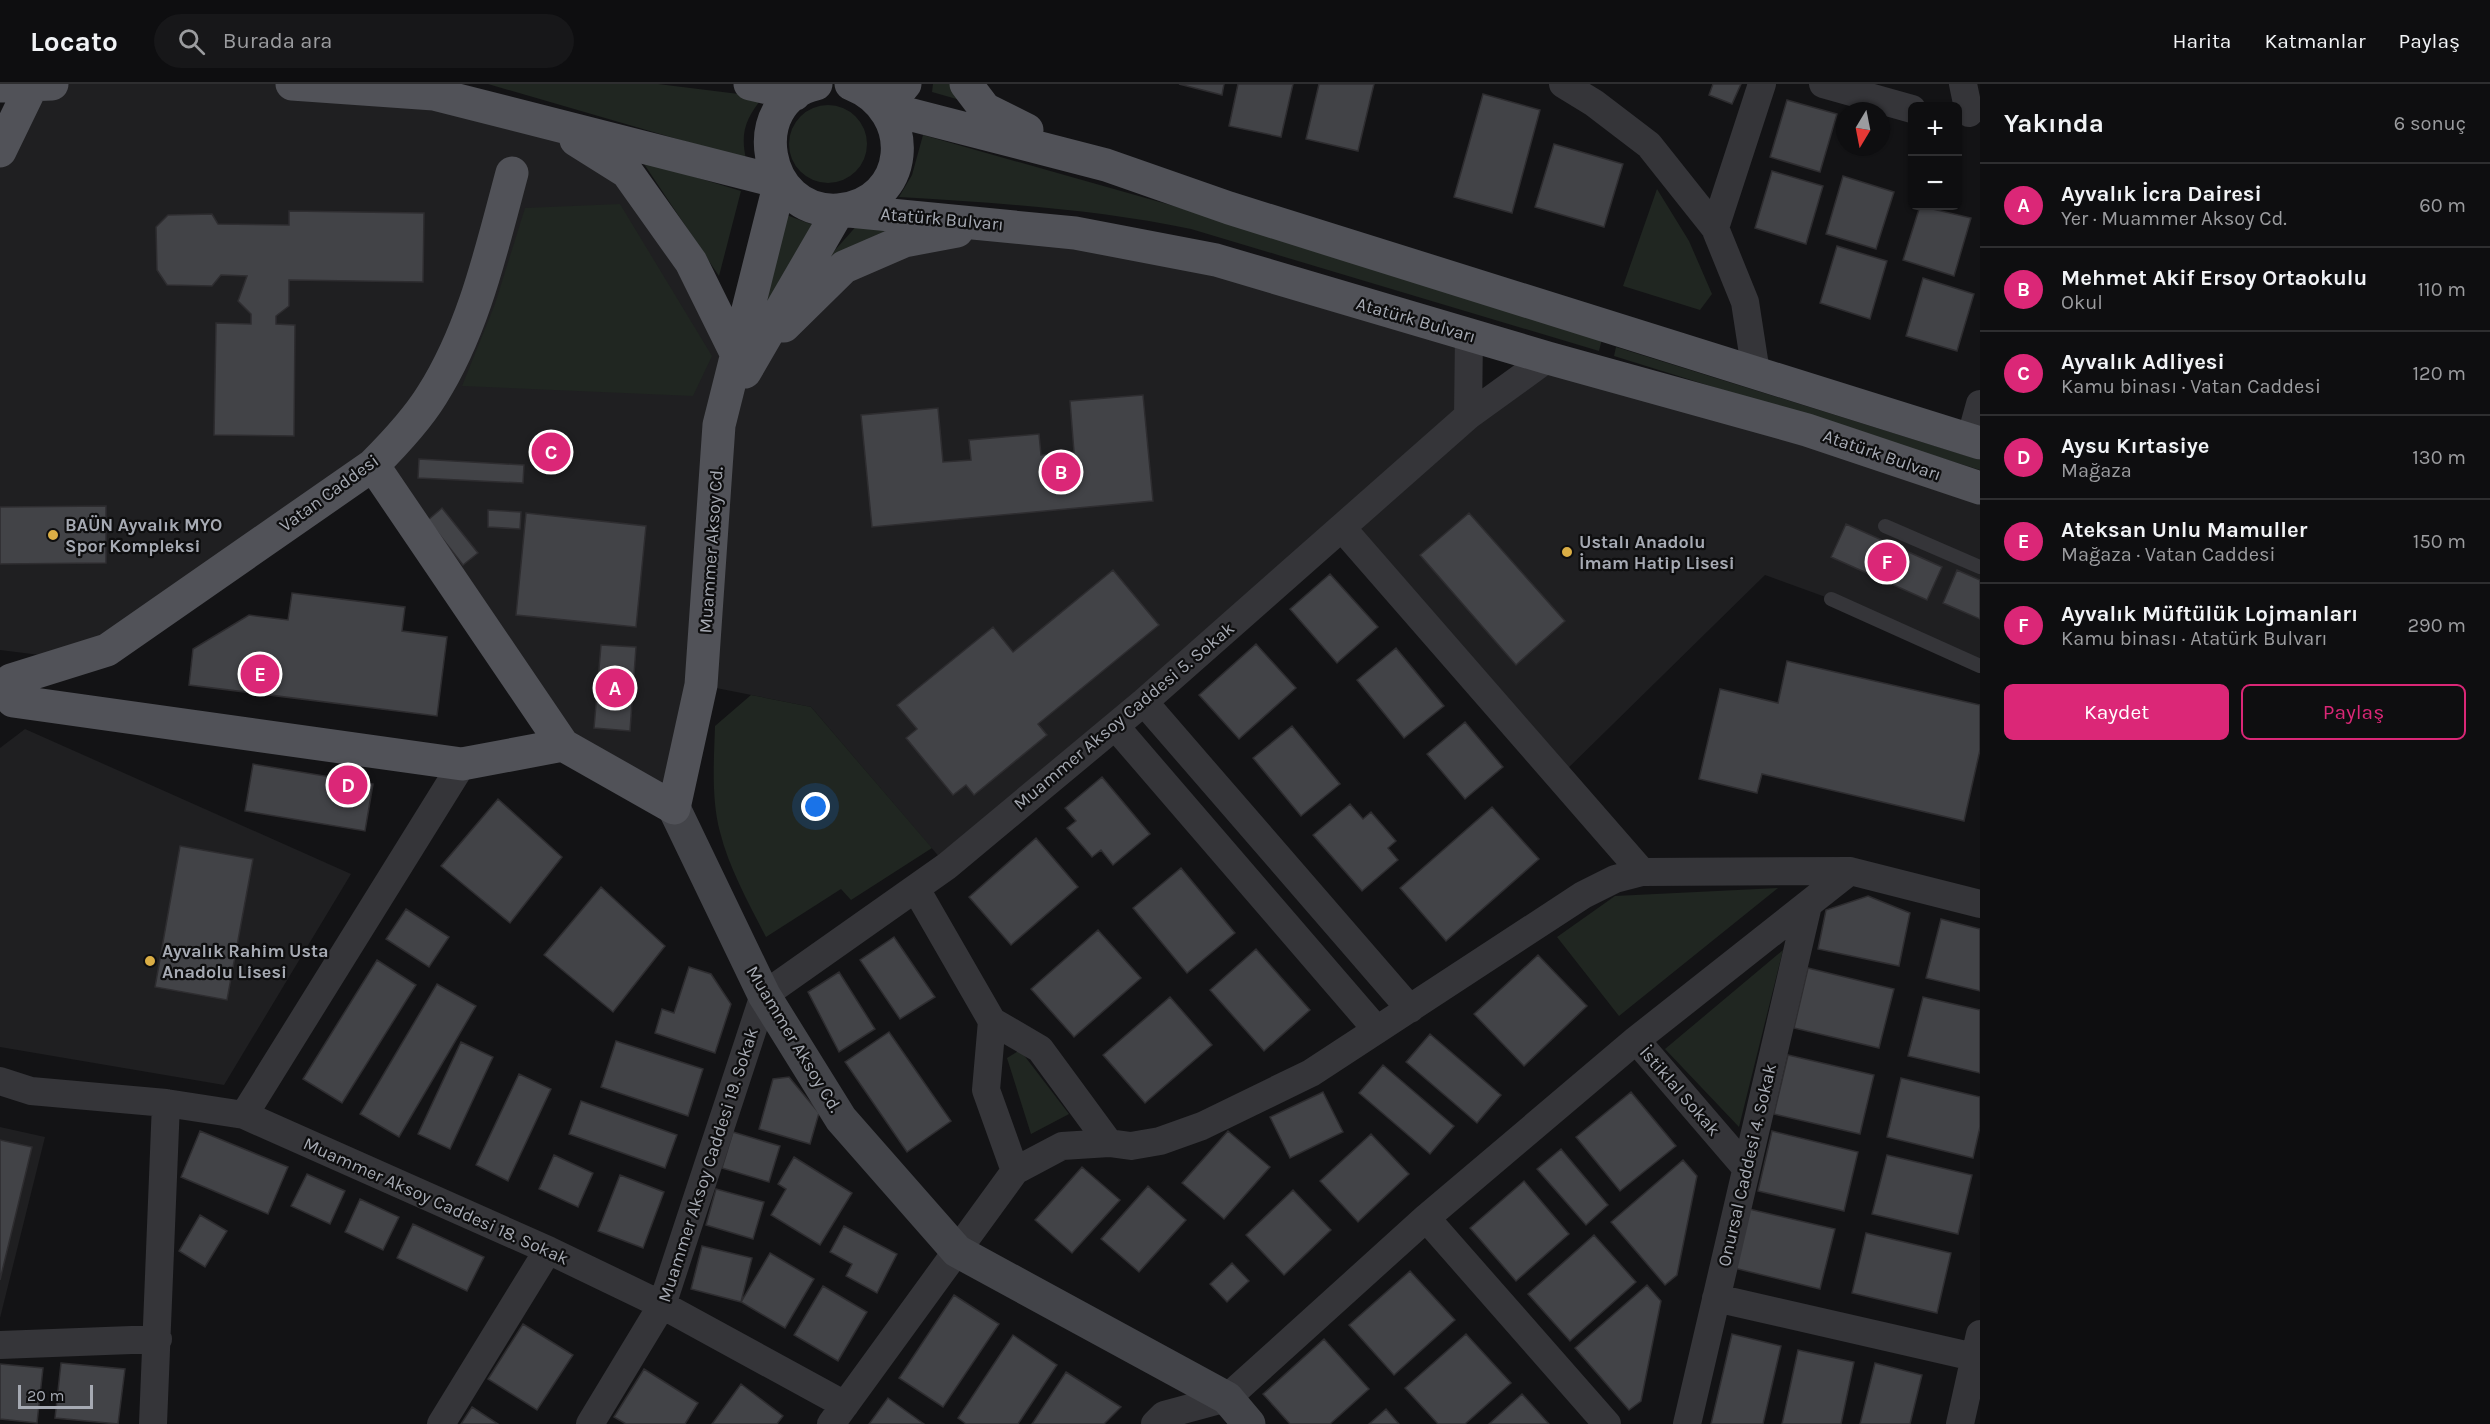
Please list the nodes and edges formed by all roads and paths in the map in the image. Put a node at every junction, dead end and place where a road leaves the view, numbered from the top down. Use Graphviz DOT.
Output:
graph roads {
  1 [pos="52,84"];
  2 [pos="292,84"];
  3 [pos="750,84"];
  4 [pos="851,84"];
  5 [pos="966,84"];
  6 [pos="1563,84"];
  7 [pos="1762,84"];
  8 [pos="1822,84"];
  9 [pos="1963,84"];
  10 [pos="32,85"];
  11 [pos="0,86"];
  12 [pos="805,87"];
  13 [pos="895,96"];
  14 [pos="1908,108"];
  15 [pos="1969,112"];
  16 [pos="552,125"];
  17 [pos="0,151"];
  18 [pos="1106,165"];
  19 [pos="512,173"];
  20 [pos="780,182"];
  21 [pos="839,210"];
  22 [pos="997,223"];
  23 [pos="1715,228"];
  24 [pos="1469,335"];
  25 [pos="745,355"];
  26 [pos="1548,358"];
  27 [pos="1756,372"];
  28 [pos="1980,404"];
  29 [pos="1468,416"];
  30 [pos="1975,442"];
  31 [pos="373,465"];
  32 [pos="1980,488"];
  33 [pos="1885,526"];
  34 [pos="1342,528"];
  35 [pos="1980,567"];
  36 [pos="1831,599"];
  37 [pos="1980,666"];
  38 [pos="6,692"];
  39 [pos="1144,702"];
  40 [pos="1116,726"];
  41 [pos="563,745"];
  42 [pos="462,764"];
  43 [pos="674,808"];
  44 [pos="1642,872"];
  45 [pos="1850,872"];
  46 [pos="916,889"];
  47 [pos="1980,904"];
  48 [pos="1808,905"];
  49 [pos="764,995"];
  50 [pos="1410,1009"];
  51 [pos="992,1021"];
  52 [pos="1377,1030"];
  53 [pos="1636,1040"];
  54 [pos="0,1081"];
  55 [pos="166,1103"];
  56 [pos="244,1115"];
  57 [pos="1109,1143"];
  58 [pos="1746,1168"];
  59 [pos="1015,1171"];
  60 [pos="1426,1218"];
  61 [pos="548,1250"];
  62 [pos="957,1251"];
  63 [pos="1716,1298"];
  64 [pos="662,1305"];
  65 [pos="158,1339"];
  66 [pos="0,1345"];
  67 [pos="1978,1351"];
  68 [pos="1227,1398"];
  69 [pos="838,1415"];
  70 [pos="153,1424"];
  71 [pos="441,1424"];
  72 [pos="590,1424"];
  73 [pos="1155,1424"];
  74 [pos="1249,1424"];
  75 [pos="1607,1424"];
  76 [pos="1687,1424"];
  77 [pos="1960,1424"];
  1 -- 10 [label="main road"];
  2 -- 16 [label="main road, Atatürk Bulvarı"];
  3 -- 12 [label="main road"];
  4 -- 13 [label="main road, Atatürk Bulvarı"];
  5 -- 18 [label="main road"];
  6 -- 23 [label="street"];
  7 -- 23 [label="street"];
  8 -- 14 [label="street"];
  9 -- 15 [label="street"];
  10 -- 11 [label="main road"];
  10 -- 17 [label="main road"];
  12 -- 20 [label="main road"];
  13 -- 18 [label="main road, Atatürk Bulvarı"];
  13 -- 21 [label="main road, Atatürk Bulvarı"];
  16 -- 20 [label="main road, Atatürk Bulvarı"];
  16 -- 25 [label="main road"];
  18 -- 27 [label="main road, Atatürk Bulvarı"];
  19 -- 31 [label="main road, Vatan Caddesi"];
  20 -- 21 [label="main road, Atatürk Bulvarı"];
  20 -- 25 [label="main road, Muammer Aksoy Cd."];
  21 -- 22 [label="main road, Atatürk Bulvarı"];
  21 -- 25 [label="main road"];
  22 -- 24 [label="main road, Atatürk Bulvarı"];
  22 -- 25 [label="main road"];
  23 -- 27 [label="street"];
  24 -- 26 [label="main road, Atatürk Bulvarı"];
  24 -- 29 [label="street"];
  25 -- 43 [label="main road, Muammer Aksoy Cd."];
  26 -- 29 [label="street, Muammer Aksoy Caddesi 5. Sokak"];
  26 -- 32 [label="main road, Atatürk Bulvarı"];
  27 -- 30 [label="main road, Atatürk Bulvarı"];
  28 -- 30 [label="street"];
  29 -- 34 [label="street, Muammer Aksoy Caddesi 5. Sokak"];
  31 -- 38 [label="main road, Vatan Caddesi"];
  31 -- 41 [label="main road"];
  33 -- 35 [label="lane"];
  34 -- 39 [label="street, Muammer Aksoy Caddesi 5. Sokak"];
  34 -- 44 [label="street"];
  36 -- 37 [label="lane"];
  38 -- 42 [label="main road"];
  39 -- 40 [label="street, Muammer Aksoy Caddesi 5. Sokak"];
  39 -- 50 [label="street"];
  40 -- 46 [label="street, Muammer Aksoy Caddesi 5. Sokak"];
  40 -- 52 [label="street"];
  41 -- 42 [label="main road"];
  41 -- 43 [label="main road"];
  42 -- 56 [label="street"];
  43 -- 49 [label="street, Muammer Aksoy Cd."];
  44 -- 45 [label="street"];
  44 -- 50 [label="street"];
  45 -- 47 [label="street"];
  45 -- 48 [label="street"];
  46 -- 49 [label="street, Muammer Aksoy Caddesi 5. Sokak"];
  46 -- 51 [label="street"];
  48 -- 53 [label="street"];
  48 -- 58 [label="street, Onursal Caddesi 4. Sokak"];
  49 -- 62 [label="street, Muammer Aksoy Cd."];
  49 -- 64 [label="street, Muammer Aksoy Caddesi 19. Sokak"];
  50 -- 52 [label="street"];
  51 -- 57 [label="street"];
  51 -- 59 [label="street"];
  52 -- 57 [label="street"];
  53 -- 58 [label="street, İstiklal Sokak"];
  53 -- 60 [label="street"];
  54 -- 55 [label="street, Muammer Aksoy Caddesi 18. Sokak"];
  55 -- 56 [label="street, Muammer Aksoy Caddesi 18. Sokak"];
  55 -- 65 [label="street"];
  56 -- 61 [label="street, Muammer Aksoy Caddesi 18. Sokak"];
  57 -- 59 [label="street"];
  58 -- 63 [label="street, Onursal Caddesi 4. Sokak"];
  59 -- 62 [label="street"];
  60 -- 68 [label="street"];
  60 -- 75 [label="street"];
  61 -- 64 [label="street, Muammer Aksoy Caddesi 18. Sokak"];
  61 -- 71 [label="street"];
  62 -- 68 [label="street, Muammer Aksoy Cd."];
  62 -- 69 [label="street"];
  63 -- 67 [label="street"];
  63 -- 76 [label="street, Onursal Caddesi 4. Sokak"];
  64 -- 69 [label="street, Muammer Aksoy Caddesi 18. Sokak"];
  64 -- 72 [label="street, Muammer Aksoy Caddesi 19. Sokak"];
  65 -- 66 [label="street"];
  65 -- 70 [label="street"];
  67 -- 77 [label="street"];
  68 -- 73 [label="street"];
  68 -- 74 [label="street"];
}
